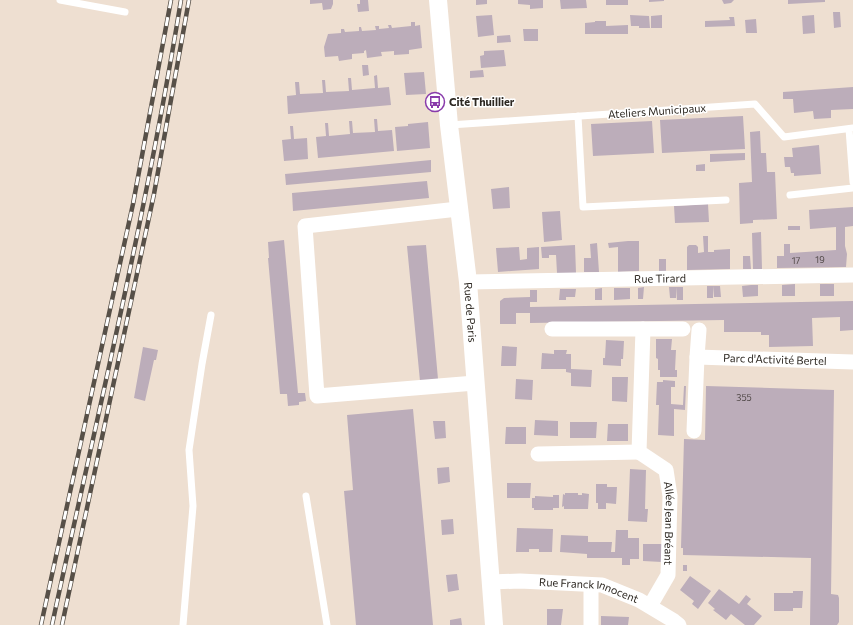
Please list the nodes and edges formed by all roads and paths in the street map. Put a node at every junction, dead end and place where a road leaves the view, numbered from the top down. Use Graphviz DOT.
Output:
graph roads {
  1 [pos="60,0"];
  2 [pos="438,0"];
  3 [pos="125,12"];
  4 [pos="578,116"];
  5 [pos="449,125"];
  6 [pos="851,128"];
  7 [pos="853,182"];
  8 [pos="853,188"];
  9 [pos="790,195"];
  10 [pos="726,200"];
  11 [pos="458,209"];
  12 [pos="853,275"];
  13 [pos="468,282"];
  14 [pos="211,315"];
  15 [pos="552,329"];
  16 [pos="643,329"];
  17 [pos="683,329"];
  18 [pos="699,330"];
  19 [pos="697,357"];
  20 [pos="853,362"];
  21 [pos="475,383"];
  22 [pos="694,431"];
  23 [pos="639,452"];
  24 [pos="538,454"];
  25 [pos="306,496"];
  26 [pos="490,582"];
  27 [pos="591,585"];
  28 [pos="650,606"];
  29 [pos="183,625"];
  30 [pos="327,625"];
  31 [pos="494,625"];
  32 [pos="591,625"];
  33 [pos="679,625"];
  1 -- 3 [label="lane"];
  2 -- 5 [label="street, Rue de Paris"];
  4 -- 5 [label="lane, Ateliers Municipaux"];
  4 -- 6 [label="lane, Ateliers Municipaux"];
  4 -- 10 [label="lane"];
  5 -- 11 [label="street, Rue de Paris"];
  6 -- 7 [label="lane, Ateliers Municipaux"];
  8 -- 9 [label="lane"];
  11 -- 13 [label="street, Rue de Paris"];
  11 -- 21 [label="street"];
  12 -- 13 [label="street, Rue Tirard"];
  13 -- 21 [label="street, Rue de Paris"];
  14 -- 29 [label="lane"];
  15 -- 16 [label="street"];
  16 -- 17 [label="street"];
  16 -- 23 [label="street"];
  18 -- 19 [label="street"];
  19 -- 20 [label="street, Parc d'Activité Bertel"];
  19 -- 22 [label="street"];
  21 -- 26 [label="street, Rue de Paris"];
  23 -- 24 [label="street"];
  23 -- 28 [label="street, Allée Jean Bréant"];
  25 -- 30 [label="lane"];
  26 -- 27 [label="street, Rue Franck Innocent"];
  26 -- 31 [label="street, Rue de Paris"];
  27 -- 28 [label="street, Rue Franck Innocent"];
  27 -- 32 [label="street"];
  28 -- 33 [label="street, Rue Franck Innocent"];
}
